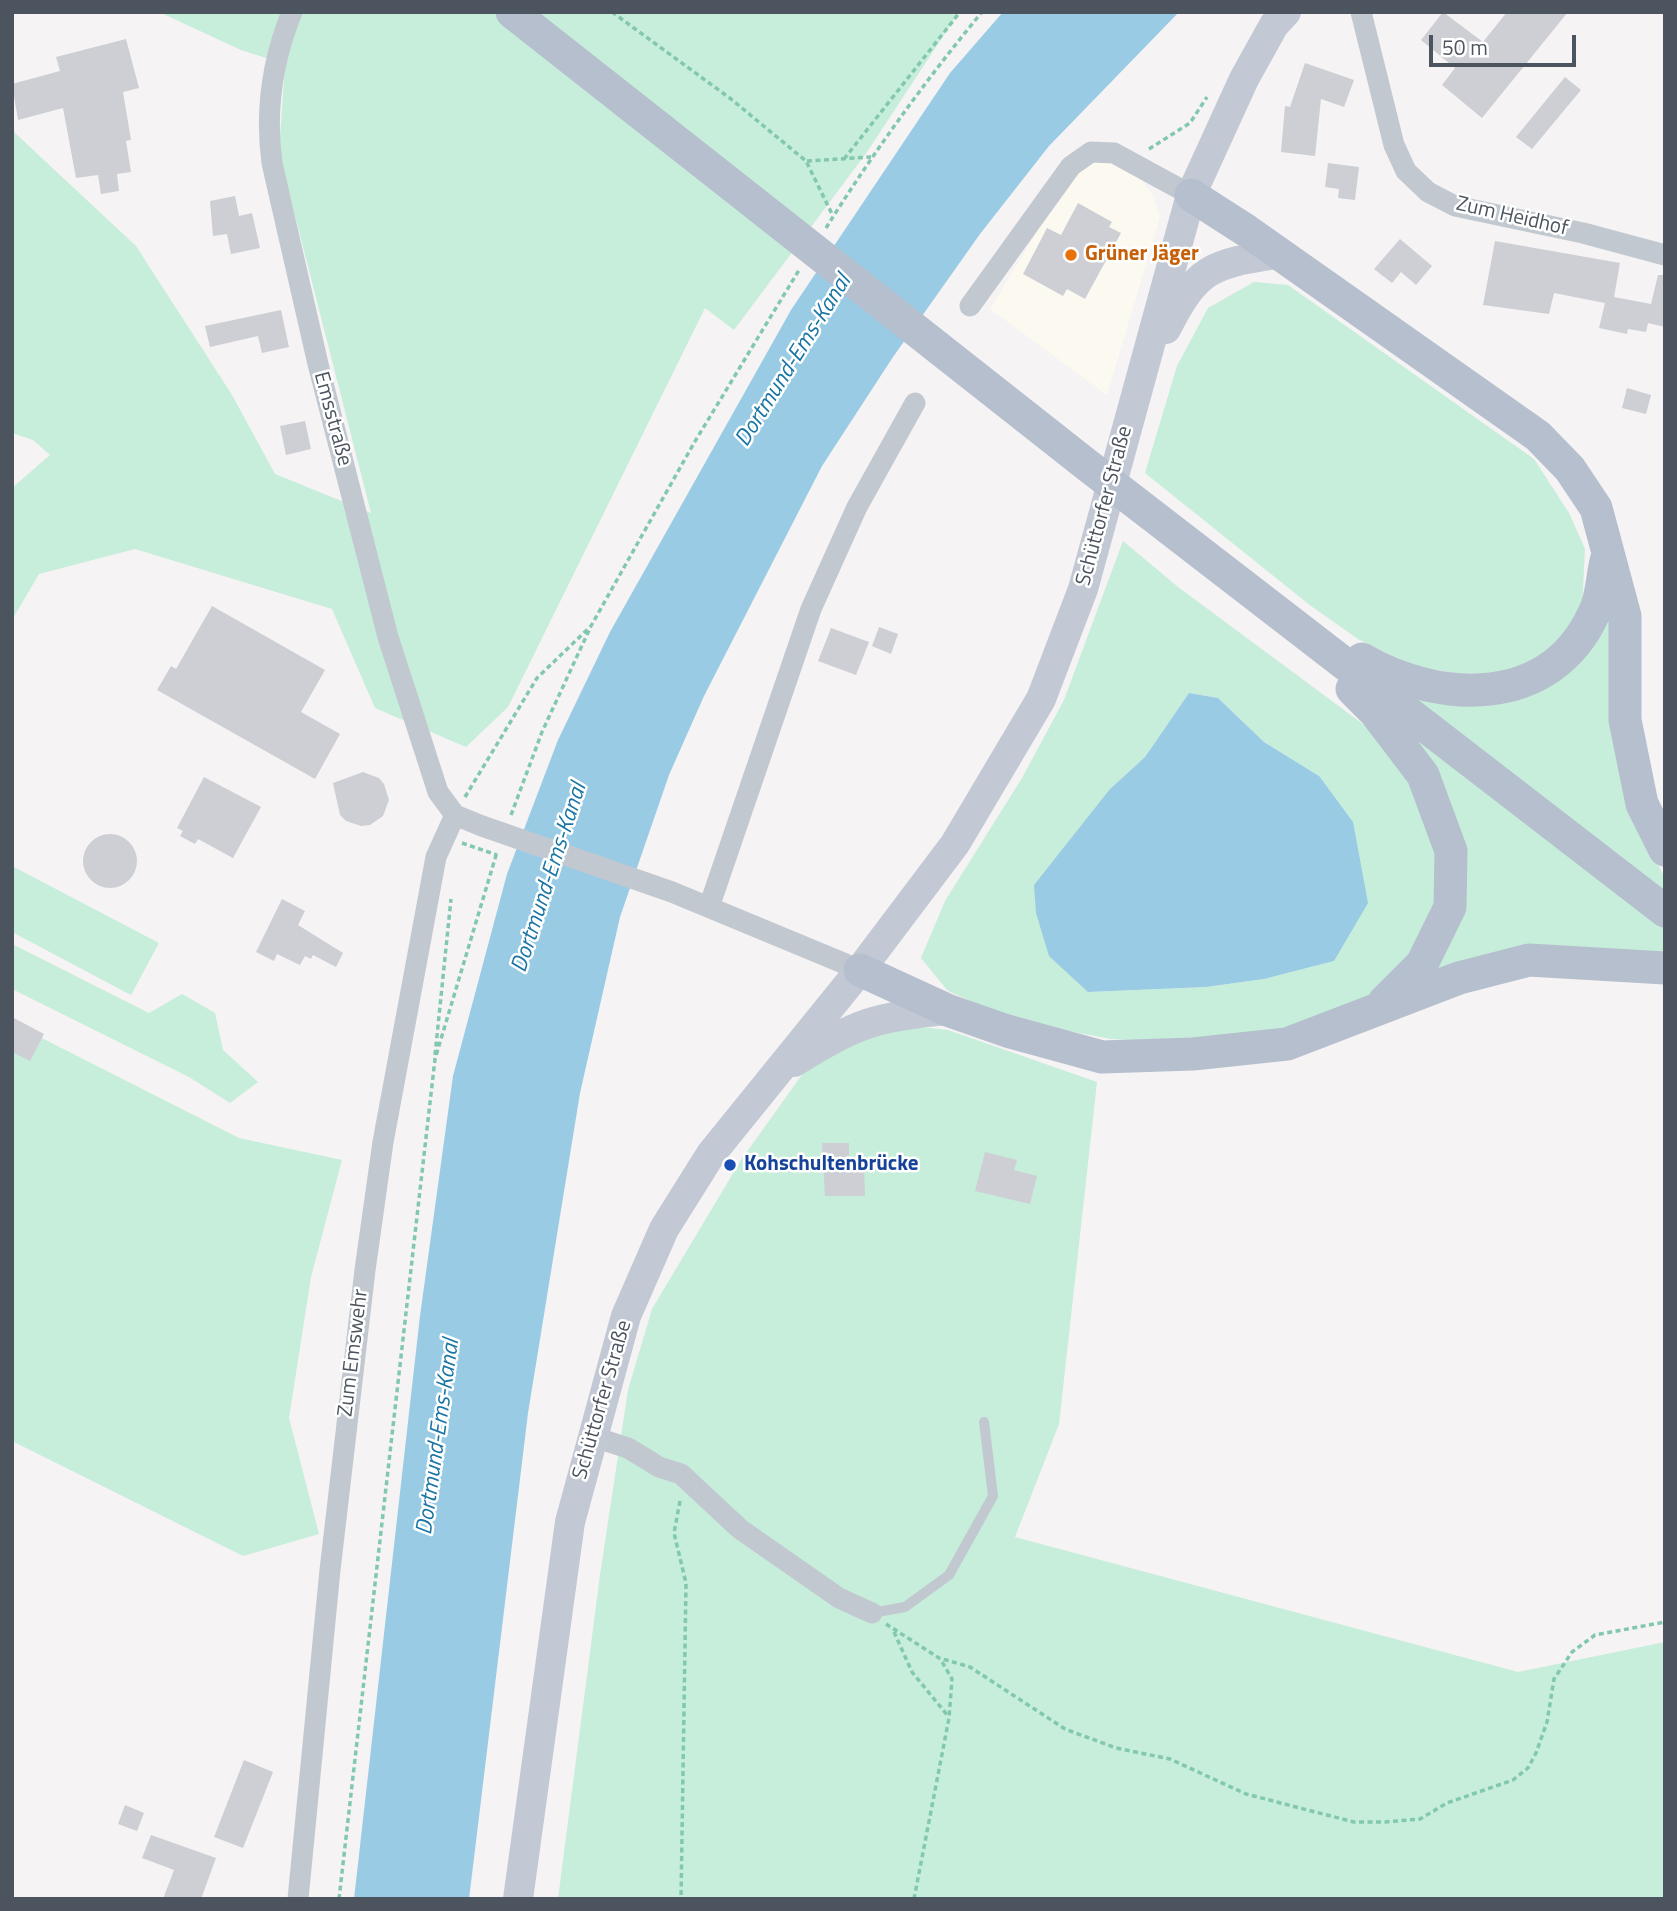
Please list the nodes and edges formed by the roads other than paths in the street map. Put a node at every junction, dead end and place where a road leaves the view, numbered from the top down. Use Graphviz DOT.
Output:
graph roads {
  1 [pos="292,12"];
  2 [pos="512,12"];
  3 [pos="1286,12"];
  4 [pos="1361,12"];
  5 [pos="1191,195"];
  6 [pos="1276,254"];
  7 [pos="1665,255"];
  8 [pos="970,306"];
  9 [pos="1136,388"];
  10 [pos="915,403"];
  11 [pos="1607,555"];
  12 [pos="1264,601"];
  13 [pos="455,815"];
  14 [pos="1665,850"];
  15 [pos="709,906"];
  16 [pos="1665,911"];
  17 [pos="1665,968"];
  18 [pos="860,970"];
  19 [pos="947,1010"];
  20 [pos="1373,1013"];
  21 [pos="770,1077"];
  22 [pos="984,1422"];
  23 [pos="591,1436"];
  24 [pos="872,1613"];
  25 [pos="298,1899"];
  26 [pos="518,1899"];
  1 -- 13 [label="street, Emsstraße"];
  2 -- 12 [label="main road"];
  3 -- 5 [label="main road, Schüttorfer Straße"];
  4 -- 7 [label="street, Zum Heidhof"];
  5 -- 6 [label="main road"];
  5 -- 8 [label="street"];
  5 -- 9 [label="main road, Schüttorfer Straße"];
  6 -- 9 [label="main road"];
  6 -- 11 [label="main road"];
  9 -- 18 [label="main road, Schüttorfer Straße"];
  10 -- 15 [label="street"];
  11 -- 12 [label="main road"];
  11 -- 14 [label="main road"];
  12 -- 16 [label="main road"];
  12 -- 20 [label="main road"];
  13 -- 15 [label="street"];
  13 -- 25 [label="street, Zum Emswehr"];
  15 -- 18 [label="street"];
  17 -- 20 [label="main road"];
  18 -- 19 [label="main road"];
  18 -- 21 [label="main road, Schüttorfer Straße"];
  19 -- 20 [label="main road"];
  19 -- 21 [label="main road"];
  21 -- 23 [label="main road, Schüttorfer Straße"];
  22 -- 24 [label="lane"];
  23 -- 24 [label="street"];
  23 -- 26 [label="main road, Schüttorfer Straße"];
}
